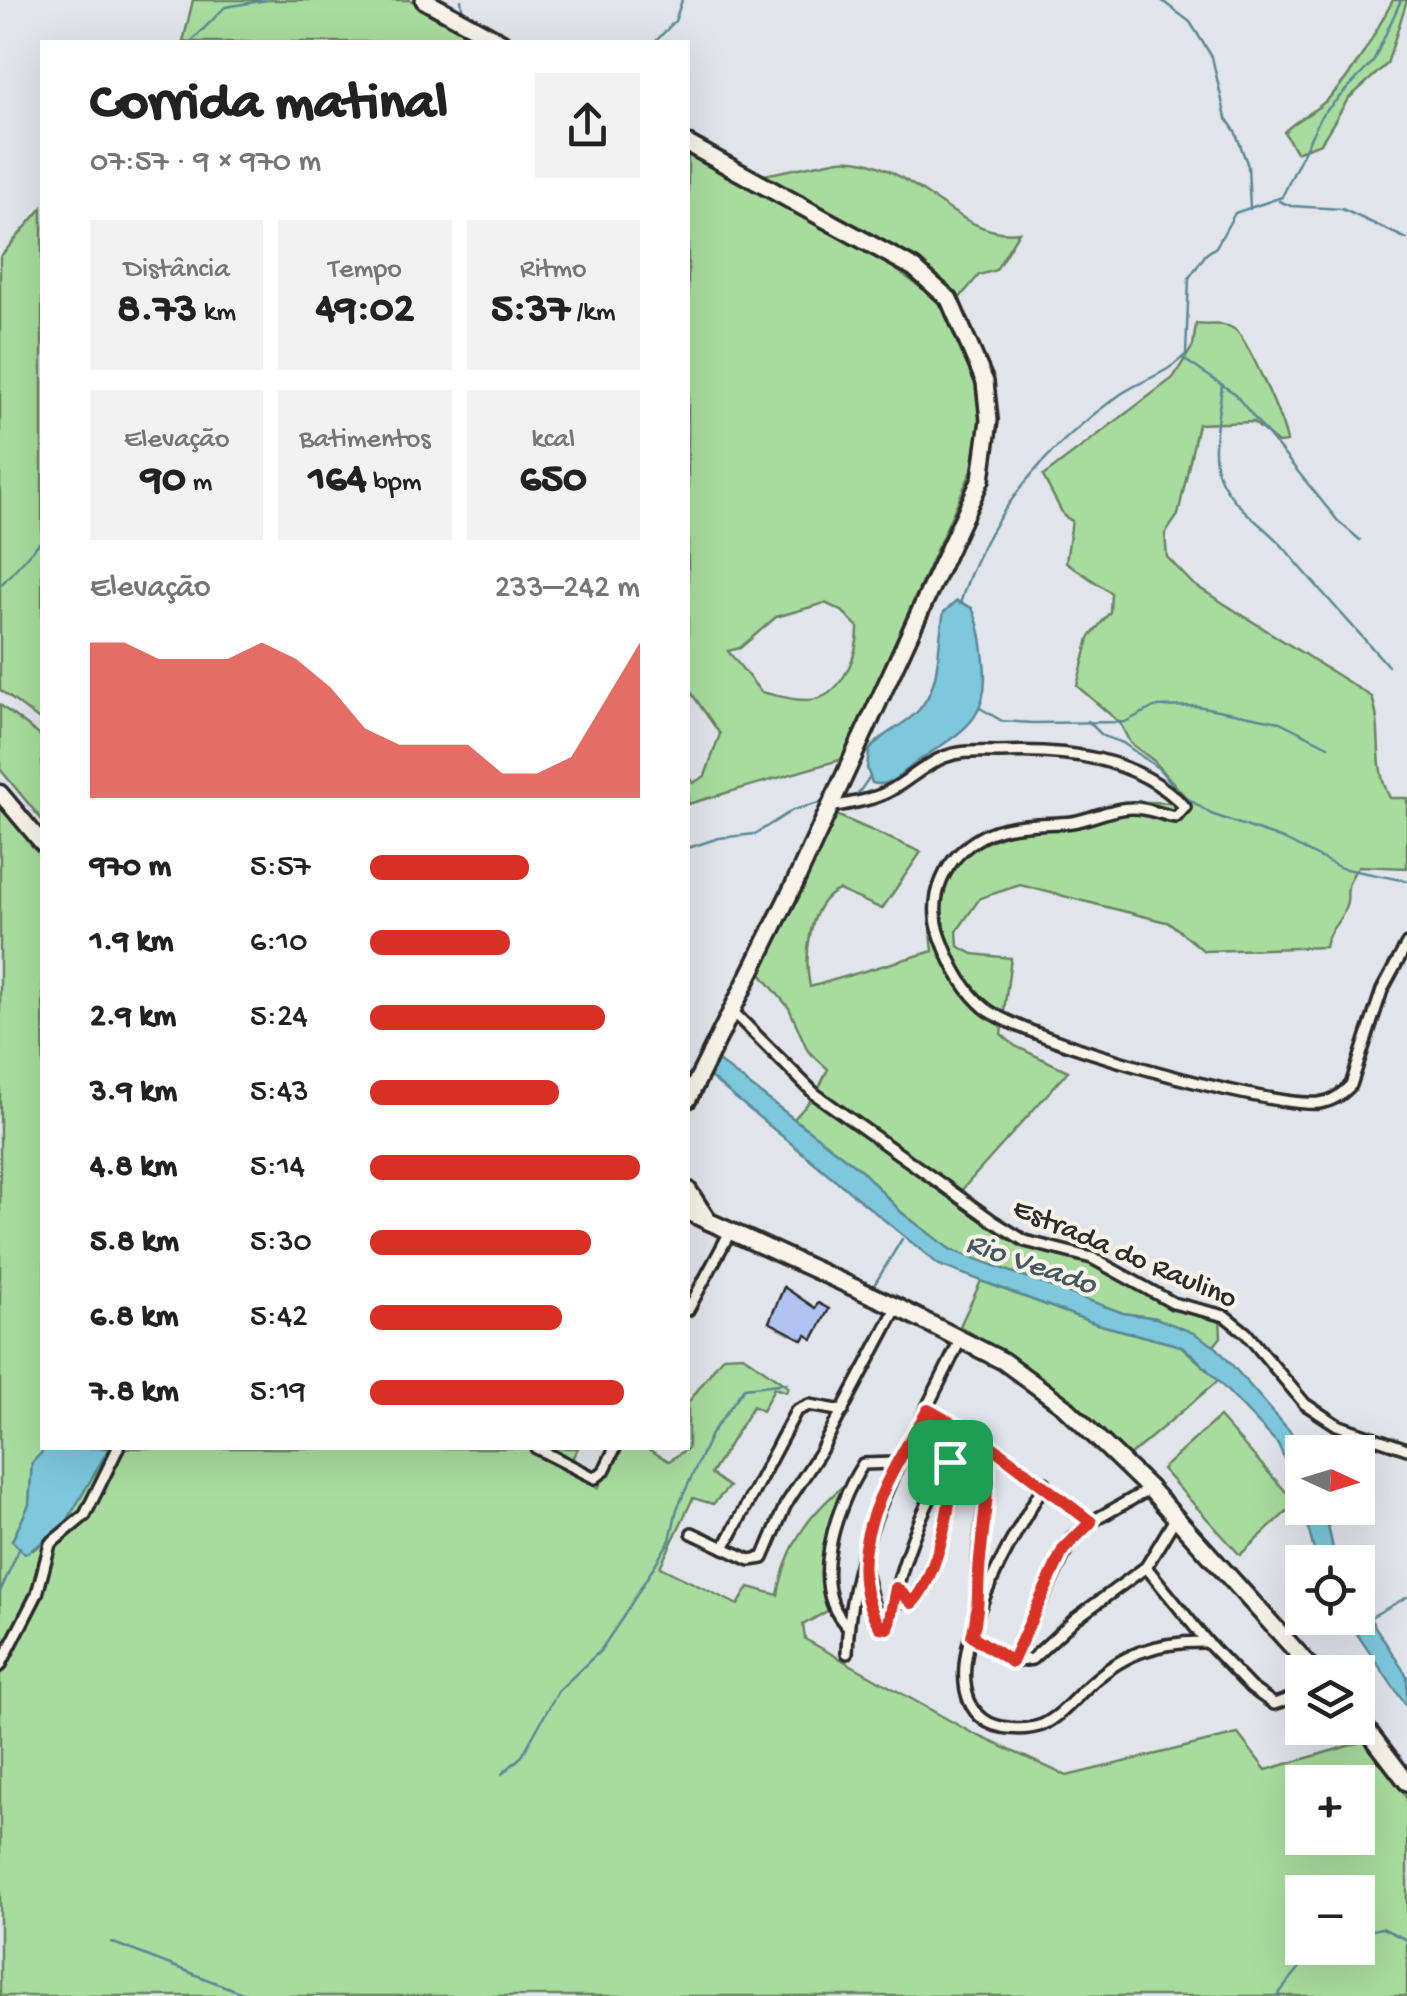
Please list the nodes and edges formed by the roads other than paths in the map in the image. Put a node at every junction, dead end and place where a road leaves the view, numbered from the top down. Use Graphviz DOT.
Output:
graph roads {
  1 [pos="424,0"];
  2 [pos="497,40"];
  3 [pos="690,145"];
  4 [pos="0,792"];
  5 [pos="828,808"];
  6 [pos="40,841"];
  7 [pos="1407,944"];
  8 [pos="732,1012"];
  9 [pos="690,1095"];
  10 [pos="690,1192"];
  11 [pos="690,1213"];
  12 [pos="690,1222"];
  13 [pos="719,1227"];
  14 [pos="690,1305"];
  15 [pos="897,1306"];
  16 [pos="961,1338"];
  17 [pos="928,1410"];
  18 [pos="843,1411"];
  19 [pos="915,1433"];
  20 [pos="987,1443"];
  21 [pos="1407,1449"];
  22 [pos="117,1450"];
  23 [pos="540,1450"];
  24 [pos="613,1450"];
  25 [pos="895,1462"];
  26 [pos="950,1462"];
  27 [pos="1045,1483"];
  28 [pos="1150,1489"];
  29 [pos="1176,1516"];
  30 [pos="1091,1522"];
  31 [pos="692,1533"];
  32 [pos="724,1548"];
  33 [pos="861,1552"];
  34 [pos="1146,1567"];
  35 [pos="896,1588"];
  36 [pos="981,1605"];
  37 [pos="848,1627"];
  38 [pos="972,1636"];
  39 [pos="1206,1642"];
  40 [pos="847,1653"];
  41 [pos="1300,1655"];
  42 [pos="1012,1662"];
  43 [pos="0,1666"];
  44 [pos="1285,1700"];
  45 [pos="1375,1740"];
  46 [pos="1407,1782"];
  1 -- 2 [label="highway"];
  3 -- 5 [label="highway"];
  4 -- 6 [label="main road"];
  5 -- 7 [label="street"];
  5 -- 8 [label="highway"];
  8 -- 9 [label="highway"];
  8 -- 21 [label="street, Estrada do Raulino"];
  10 -- 13 [label="highway"];
  11 -- 13 [label="highway"];
  12 -- 13 [label="highway"];
  13 -- 14 [label="street"];
  13 -- 15 [label="highway"];
  15 -- 16 [label="highway"];
  15 -- 18 [label="street"];
  16 -- 17 [label="street"];
  16 -- 28 [label="highway"];
  17 -- 19 [label="street"];
  17 -- 20 [label="street"];
  18 -- 32 [label="street"];
  18 -- 32 [label="street"];
  19 -- 25 [label="street"];
  19 -- 26 [label="street"];
  20 -- 27 [label="street"];
  20 -- 36 [label="street"];
  22 -- 43 [label="street"];
  23 -- 24 [label="street"];
  25 -- 33 [label="street"];
  25 -- 37 [label="street"];
  26 -- 35 [label="street"];
  26 -- 35 [label="street"];
  27 -- 30 [label="street"];
  27 -- 36 [label="street"];
  28 -- 29 [label="highway"];
  28 -- 30 [label="street"];
  29 -- 34 [label="street"];
  29 -- 41 [label="highway"];
  30 -- 42 [label="street"];
  31 -- 32 [label="street"];
  33 -- 35 [label="street"];
  33 -- 37 [label="street"];
  34 -- 39 [label="street"];
  34 -- 42 [label="street"];
  36 -- 38 [label="street"];
  37 -- 40 [label="street"];
  38 -- 39 [label="street"];
  38 -- 42 [label="street"];
  39 -- 44 [label="street"];
  45 -- 46 [label="highway"];
}
